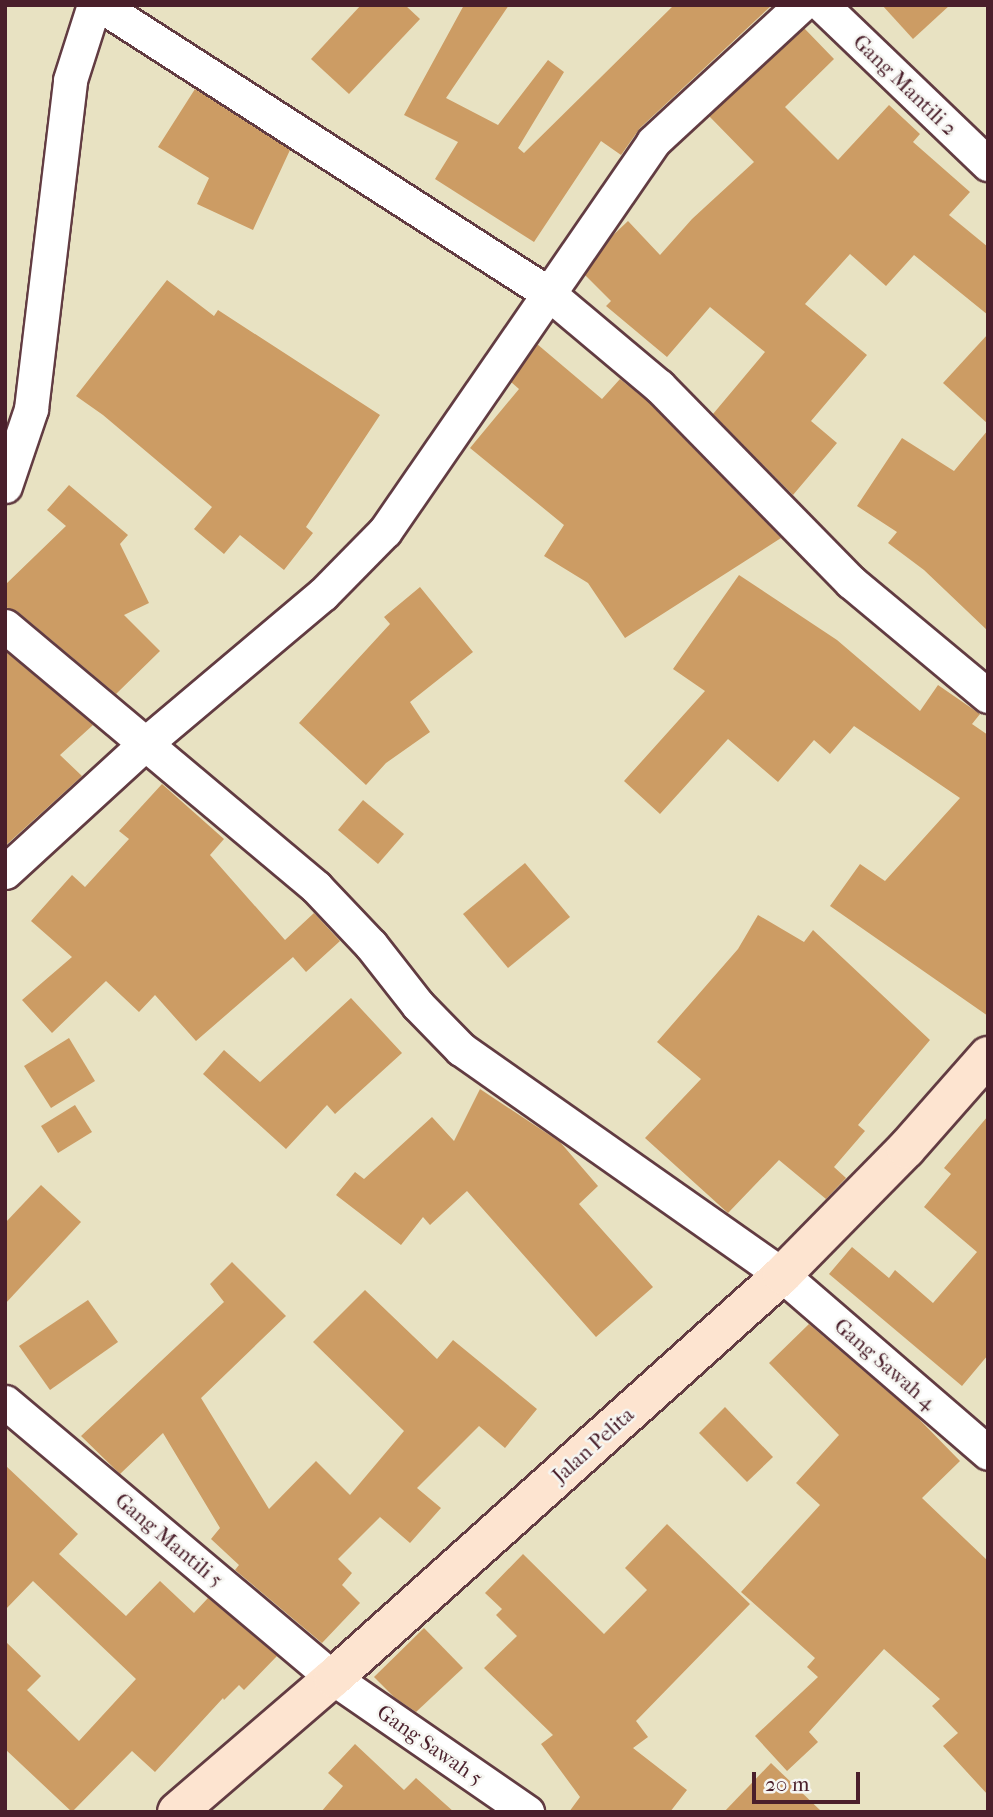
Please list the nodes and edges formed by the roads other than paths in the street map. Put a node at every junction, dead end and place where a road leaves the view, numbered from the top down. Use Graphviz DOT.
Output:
graph roads {
  1 [pos="93,5"];
  2 [pos="100,5"];
  3 [pos="801,5"];
  4 [pos="822,5"];
  5 [pos="988,164"];
  6 [pos="548,293"];
  7 [pos="5,486"];
  8 [pos="5,626"];
  9 [pos="988,696"];
  10 [pos="146,743"];
  11 [pos="5,872"];
  12 [pos="988,1056"];
  13 [pos="782,1275"];
  14 [pos="5,1402"];
  15 [pos="988,1453"];
  16 [pos="333,1678"];
  17 [pos="177,1812"];
  18 [pos="527,1812"];
  1 -- 7 [label="street"];
  2 -- 6 [label="street"];
  3 -- 6 [label="street"];
  4 -- 5 [label="street, Gang Mantili 2"];
  6 -- 9 [label="street"];
  6 -- 10 [label="street"];
  8 -- 10 [label="street, Gang Sawah 4"];
  10 -- 11 [label="street"];
  10 -- 13 [label="street, Gang Sawah 4"];
  12 -- 13 [label="street, Jalan Pelita"];
  13 -- 15 [label="street, Gang Sawah 4"];
  13 -- 16 [label="street, Jalan Pelita"];
  14 -- 16 [label="street, Gang Mantili 5"];
  16 -- 17 [label="street, Jalan Pelita"];
  16 -- 18 [label="street, Gang Sawah 5"];
}
